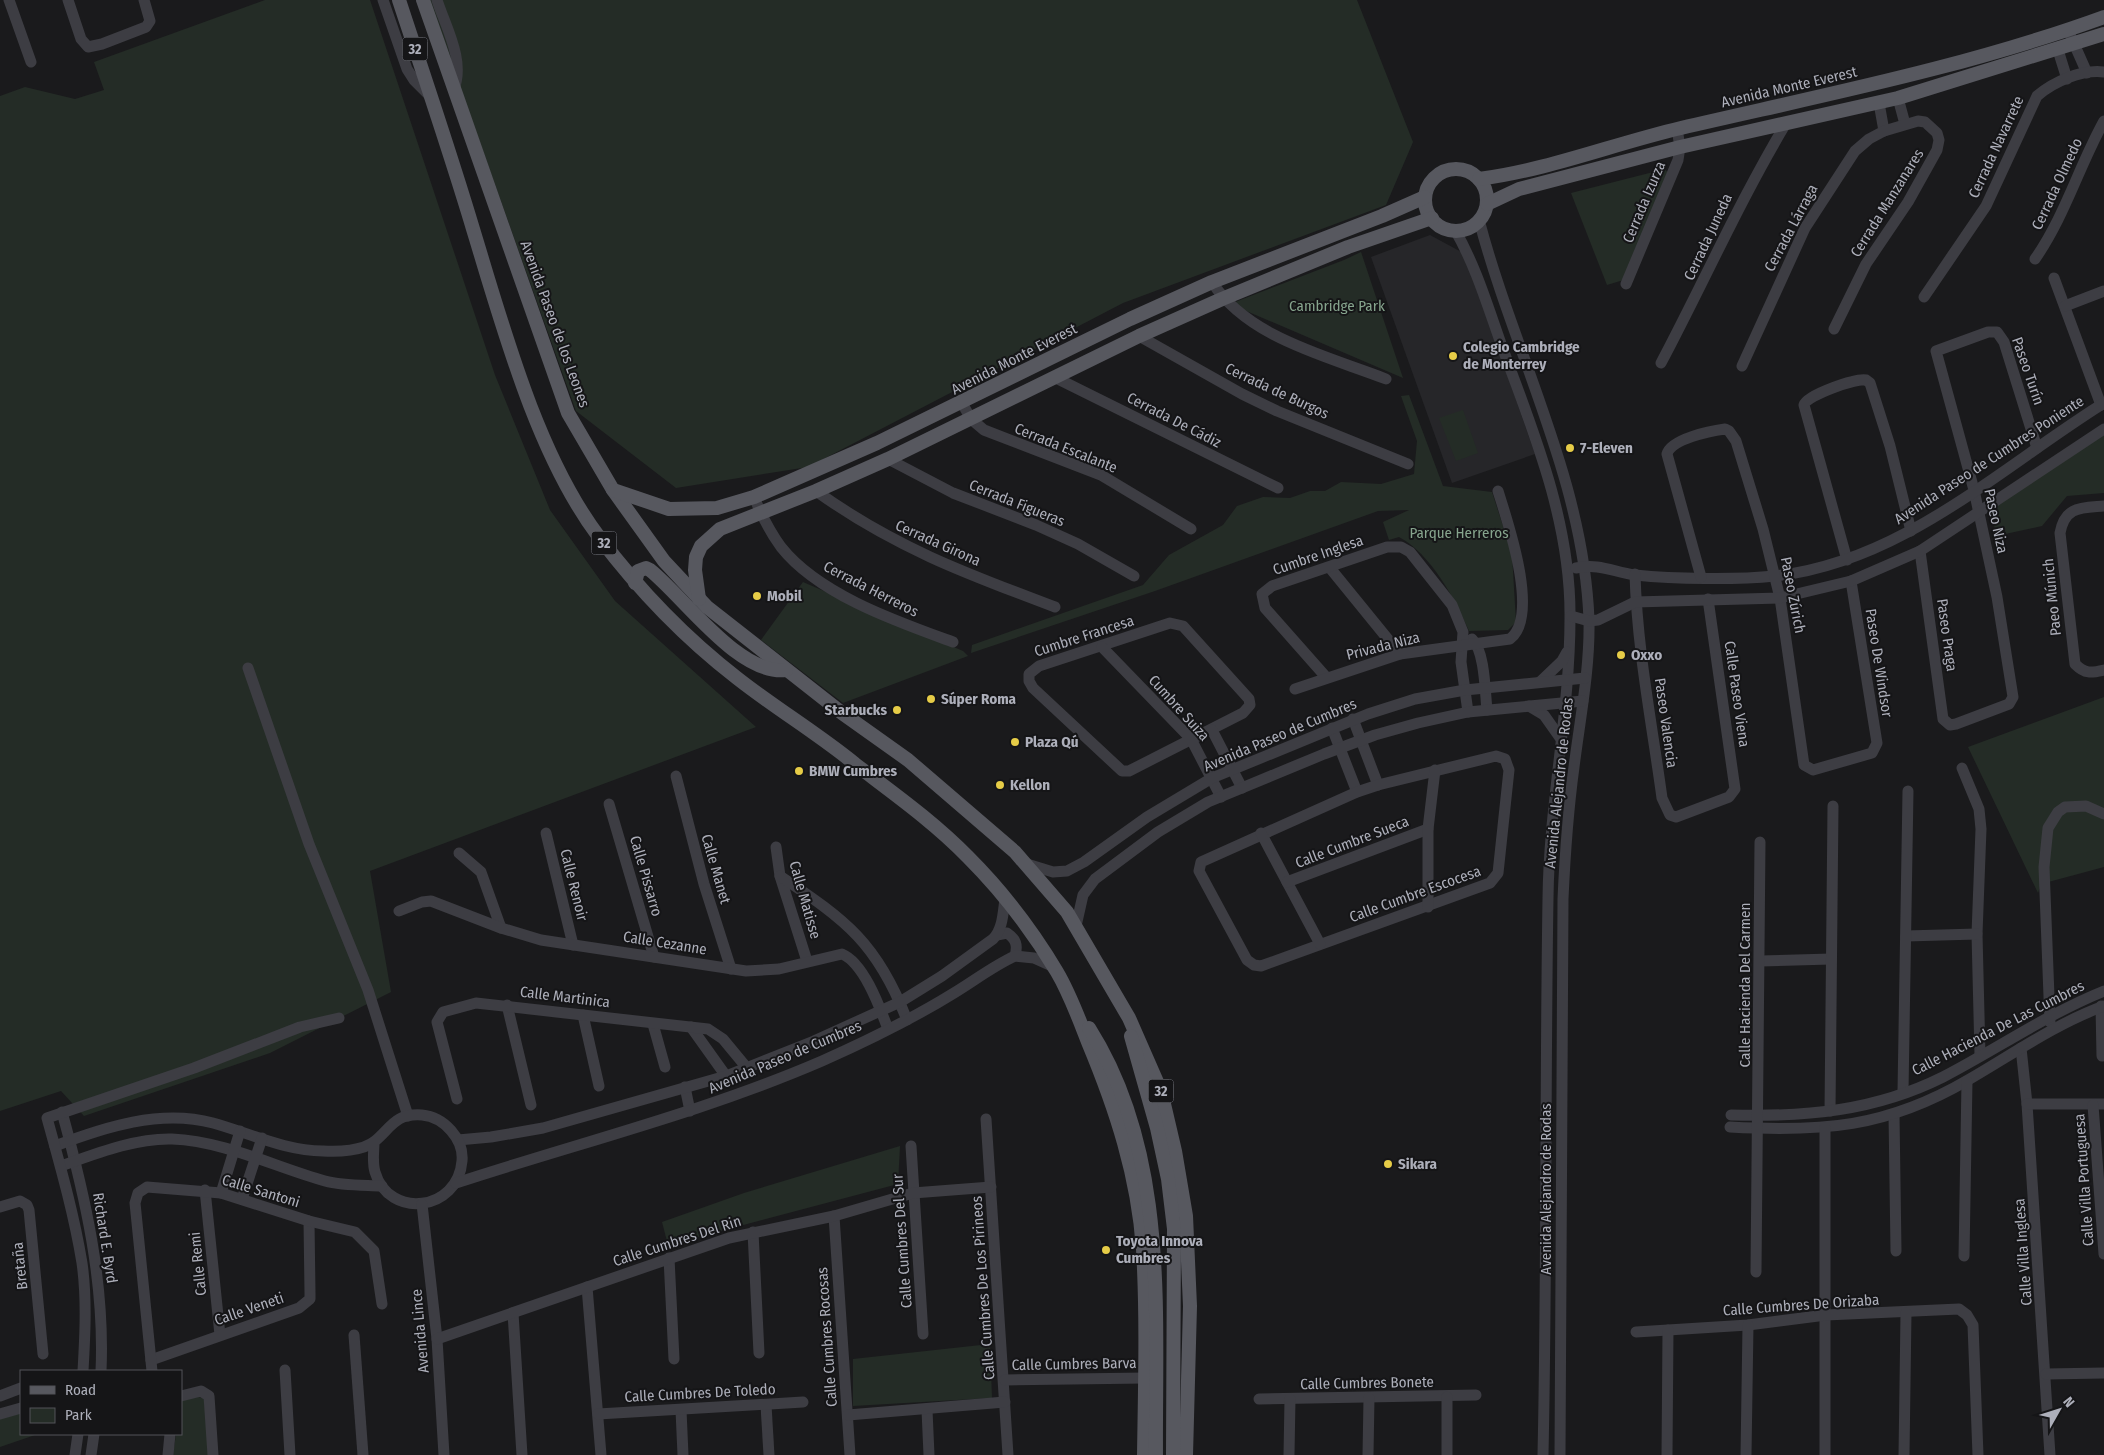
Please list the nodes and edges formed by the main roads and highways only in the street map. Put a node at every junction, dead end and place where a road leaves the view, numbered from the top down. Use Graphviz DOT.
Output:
graph roads {
  1 [pos="398,0"];
  2 [pos="423,0"];
  3 [pos="2104,17"];
  4 [pos="2104,34"];
  5 [pos="1982,57"];
  6 [pos="1985,72"];
  7 [pos="1479,179"];
  8 [pos="1425,197"];
  9 [pos="1487,204"];
  10 [pos="1432,218"];
  11 [pos="1072,348"];
  12 [pos="1082,364"];
  13 [pos="825,467"];
  14 [pos="834,483"];
  15 [pos="612,490"];
  16 [pos="635,583"];
  17 [pos="699,599"];
  18 [pos="786,670"];
  19 [pos="1071,999"];
  20 [pos="1130,1022"];
  21 [pos="1144,1455"];
  22 [pos="1156,1455"];
  23 [pos="1173,1455"];
  24 [pos="1186,1455"];
  1 -- 16 [label="main road, 32"];
  2 -- 15 [label="main road, Avenida Paseo de los Leones / 32"];
  3 -- 5 [label="main road, Avenida Monte Everest"];
  4 -- 6 [label="main road"];
  5 -- 6 [label="main road"];
  5 -- 7 [label="main road, Avenida Monte Everest"];
  6 -- 9 [label="main road"];
  7 -- 8 [label="main road"];
  7 -- 9 [label="main road"];
  8 -- 10 [label="main road"];
  8 -- 11 [label="main road, Avenida Monte Everest"];
  9 -- 10 [label="main road"];
  10 -- 12 [label="main road"];
  11 -- 12 [label="main road"];
  11 -- 13 [label="main road, Avenida Monte Everest"];
  12 -- 14 [label="main road"];
  13 -- 14 [label="main road"];
  13 -- 15 [label="main road, Avenida Monte Everest"];
  14 -- 17 [label="main road"];
  15 -- 17 [label="main road, Avenida Paseo de los Leones / 32"];
  16 -- 18 [label="main road"];
  16 -- 19 [label="main road, 32"];
  17 -- 18 [label="main road, Avenida Paseo de los Leones / 32"];
  18 -- 20 [label="main road, Avenida Paseo de los Leones / 32"];
  19 -- 21 [label="main road, 32"];
  19 -- 22 [label="main road"];
  20 -- 23 [label="main road"];
  20 -- 24 [label="main road, Avenida Paseo de los Leones / 32"];
}
